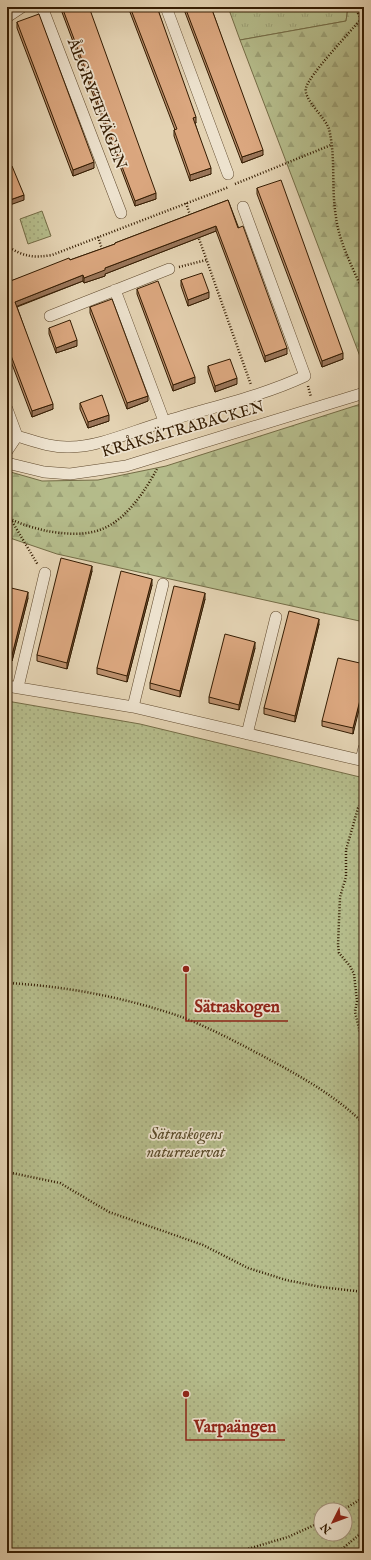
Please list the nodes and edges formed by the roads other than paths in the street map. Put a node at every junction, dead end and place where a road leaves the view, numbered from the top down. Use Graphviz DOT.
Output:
graph roads {
  1 [pos="22,7"];
  2 [pos="42,7"];
  3 [pos="166,7"];
  4 [pos="7,16"];
  5 [pos="228,174"];
  6 [pos="243,207"];
  7 [pos="120,213"];
  8 [pos="169,269"];
  9 [pos="114,290"];
  10 [pos="50,316"];
  11 [pos="364,393"];
  12 [pos="7,409"];
  13 [pos="164,421"];
  14 [pos="17,436"];
  15 [pos="7,451"];
  16 [pos="7,463"];
  17 [pos="45,573"];
  18 [pos="163,584"];
  19 [pos="276,618"];
  20 [pos="12,686"];
  21 [pos="133,708"];
  22 [pos="247,734"];
  23 [pos="364,748"];
  24 [pos="363,760"];
  1 -- 4 [label="street"];
  2 -- 7 [label="street, ÅLGRYTEVÄGEN"];
  3 -- 5 [label="street"];
  6 -- 13 [label="street, KRÅKSÄTRABACKEN"];
  8 -- 9 [label="street"];
  9 -- 10 [label="street"];
  9 -- 13 [label="street, KRÅKSÄTRABACKEN"];
  11 -- 16 [label="street, KRÅKSÄTRABACKEN"];
  12 -- 14 [label="street"];
  13 -- 14 [label="street, KRÅKSÄTRABACKEN"];
  14 -- 15 [label="street"];
  17 -- 20 [label="street"];
  18 -- 21 [label="street"];
  19 -- 22 [label="street"];
  20 -- 21 [label="street"];
  21 -- 22 [label="street"];
  22 -- 24 [label="street"];
  23 -- 24 [label="street"];
}
